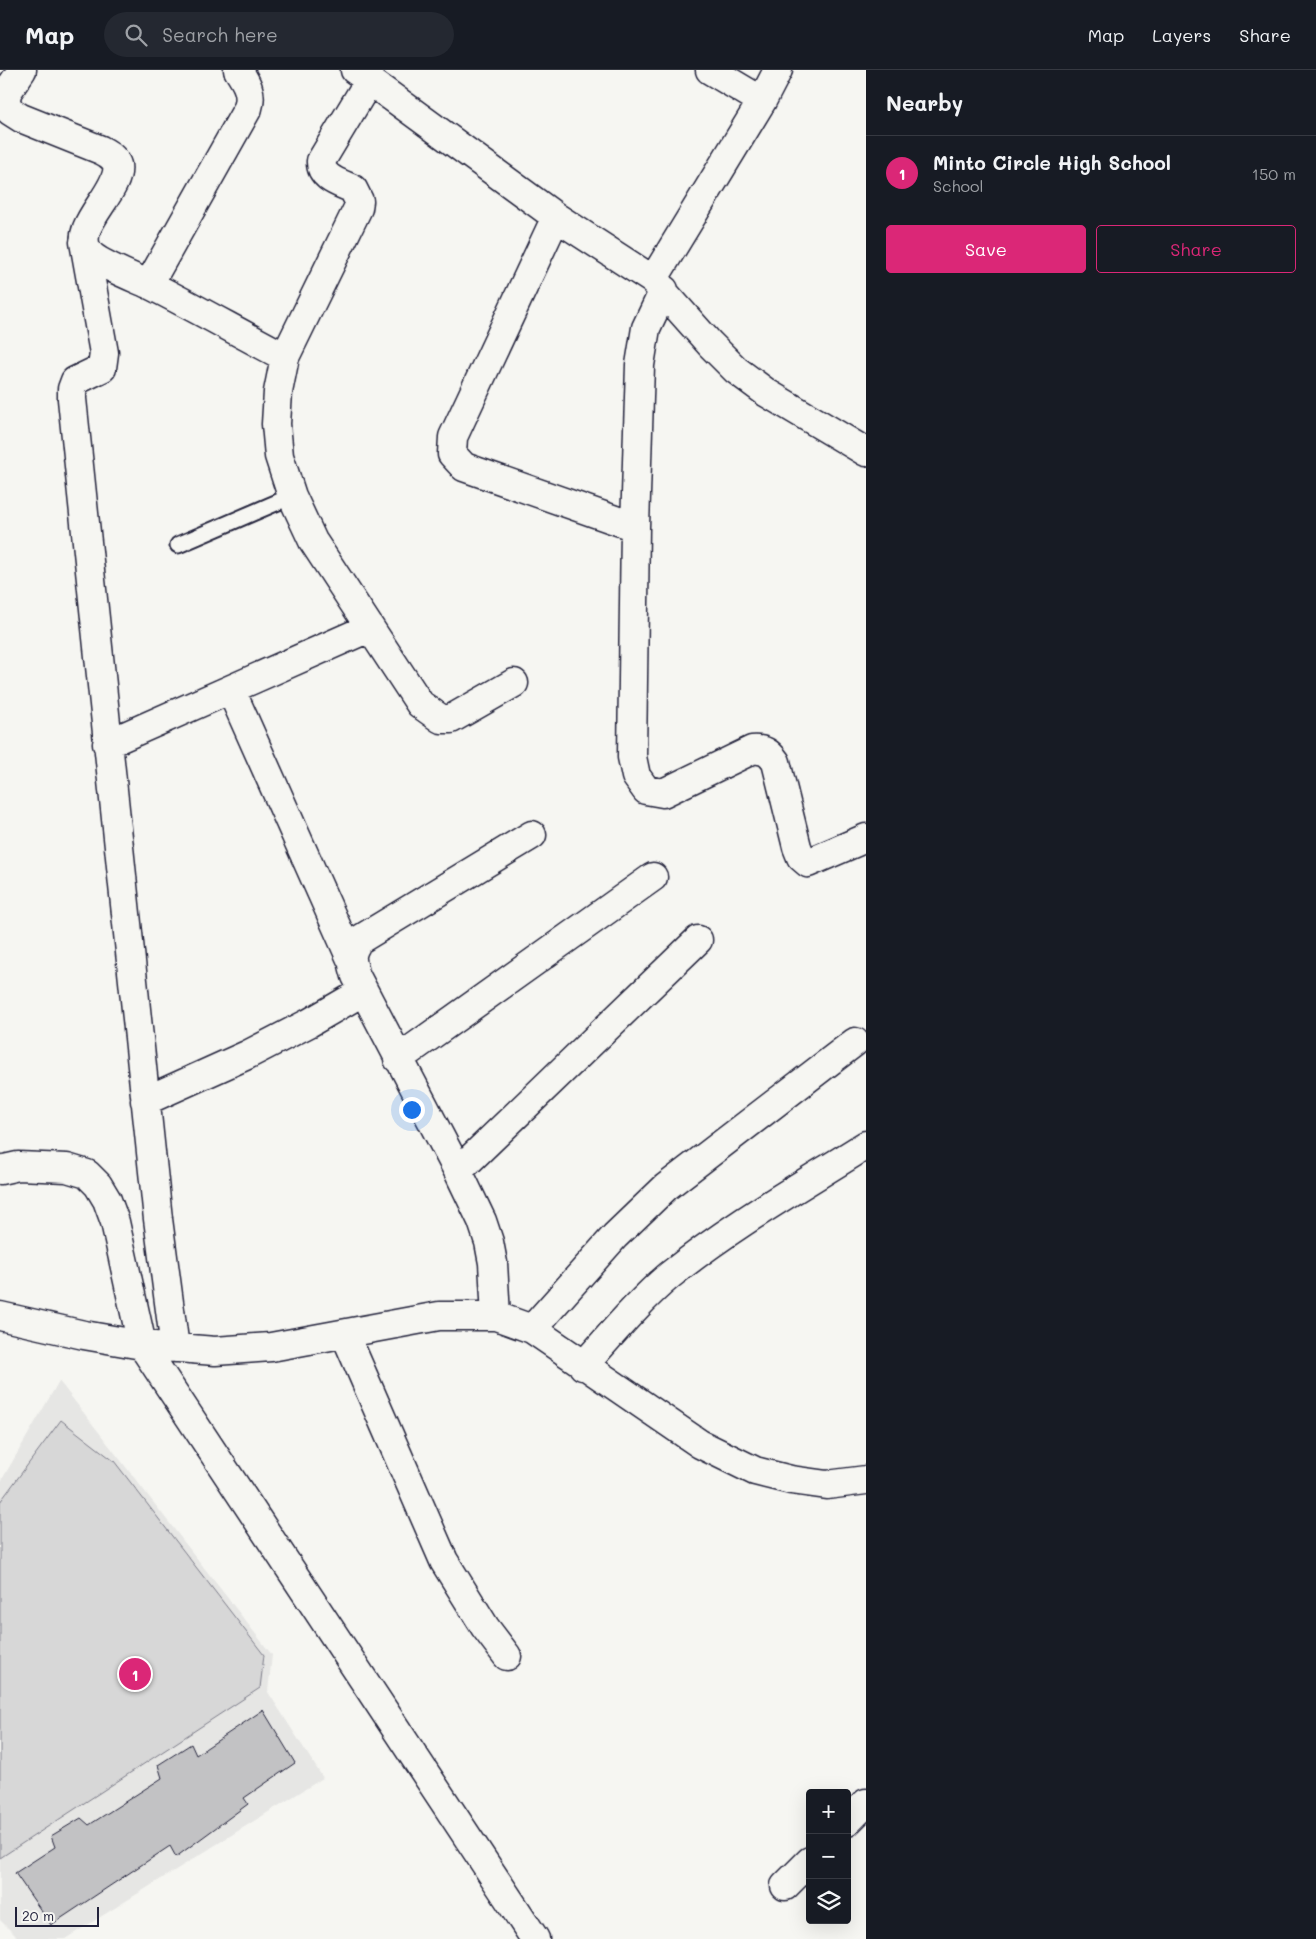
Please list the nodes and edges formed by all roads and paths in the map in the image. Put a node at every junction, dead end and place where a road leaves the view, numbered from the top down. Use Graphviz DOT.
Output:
graph roads {
  1 [pos="22,70"];
  2 [pos="238,70"];
  3 [pos="710,70"];
  4 [pos="778,70"];
  5 [pos="362,75"];
  6 [pos="762,101"];
  7 [pos="556,218"];
  8 [pos="84,242"];
  9 [pos="149,284"];
  10 [pos="659,285"];
  11 [pos="285,357"];
  12 [pos="866,452"];
  13 [pos="292,496"];
  14 [pos="635,527"];
  15 [pos="178,545"];
  16 [pos="369,628"];
  17 [pos="514,683"];
  18 [pos="231,690"];
  19 [pos="107,744"];
  20 [pos="532,835"];
  21 [pos="864,842"];
  22 [pos="652,877"];
  23 [pos="698,940"];
  24 [pos="351,959"];
  25 [pos="364,991"];
  26 [pos="855,1042"];
  27 [pos="398,1059"];
  28 [pos="146,1102"];
  29 [pos="866,1145"];
  30 [pos="0,1170"];
  31 [pos="458,1171"];
  32 [pos="0,1316"];
  33 [pos="496,1316"];
  34 [pos="532,1329"];
  35 [pos="345,1334"];
  36 [pos="142,1345"];
  37 [pos="175,1348"];
  38 [pos="584,1366"];
  39 [pos="866,1480"];
  40 [pos="508,1656"];
  41 [pos="866,1803"];
  42 [pos="851,1818"];
  43 [pos="806,1865"];
  44 [pos="785,1886"];
  45 [pos="535,1939"];
  1 -- 8 [label="street"];
  2 -- 9 [label="street"];
  3 -- 6 [label="street"];
  4 -- 6 [label="street"];
  5 -- 7 [label="street"];
  5 -- 11 [label="street"];
  6 -- 10 [label="street"];
  7 -- 10 [label="street"];
  7 -- 14 [label="street"];
  8 -- 9 [label="street"];
  8 -- 19 [label="street"];
  9 -- 11 [label="street"];
  10 -- 12 [label="street"];
  10 -- 14 [label="street"];
  11 -- 13 [label="street"];
  13 -- 15 [label="lane"];
  13 -- 16 [label="street"];
  14 -- 21 [label="street"];
  16 -- 17 [label="street"];
  16 -- 18 [label="street"];
  18 -- 19 [label="street"];
  18 -- 24 [label="street"];
  19 -- 28 [label="street"];
  20 -- 24 [label="street"];
  22 -- 27 [label="street"];
  23 -- 31 [label="street"];
  24 -- 25 [label="street"];
  25 -- 27 [label="street"];
  25 -- 28 [label="street"];
  26 -- 34 [label="street"];
  27 -- 31 [label="street"];
  28 -- 37 [label="street"];
  29 -- 38 [label="street"];
  30 -- 36 [label="street"];
  31 -- 33 [label="street"];
  32 -- 36 [label="street"];
  33 -- 34 [label="street"];
  33 -- 35 [label="street"];
  34 -- 38 [label="street"];
  35 -- 37 [label="street"];
  35 -- 40 [label="street"];
  36 -- 37 [label="street"];
  36 -- 45 [label="street"];
  38 -- 39 [label="street"];
  41 -- 42 [label="street"];
  43 -- 44 [label="street"];
}
